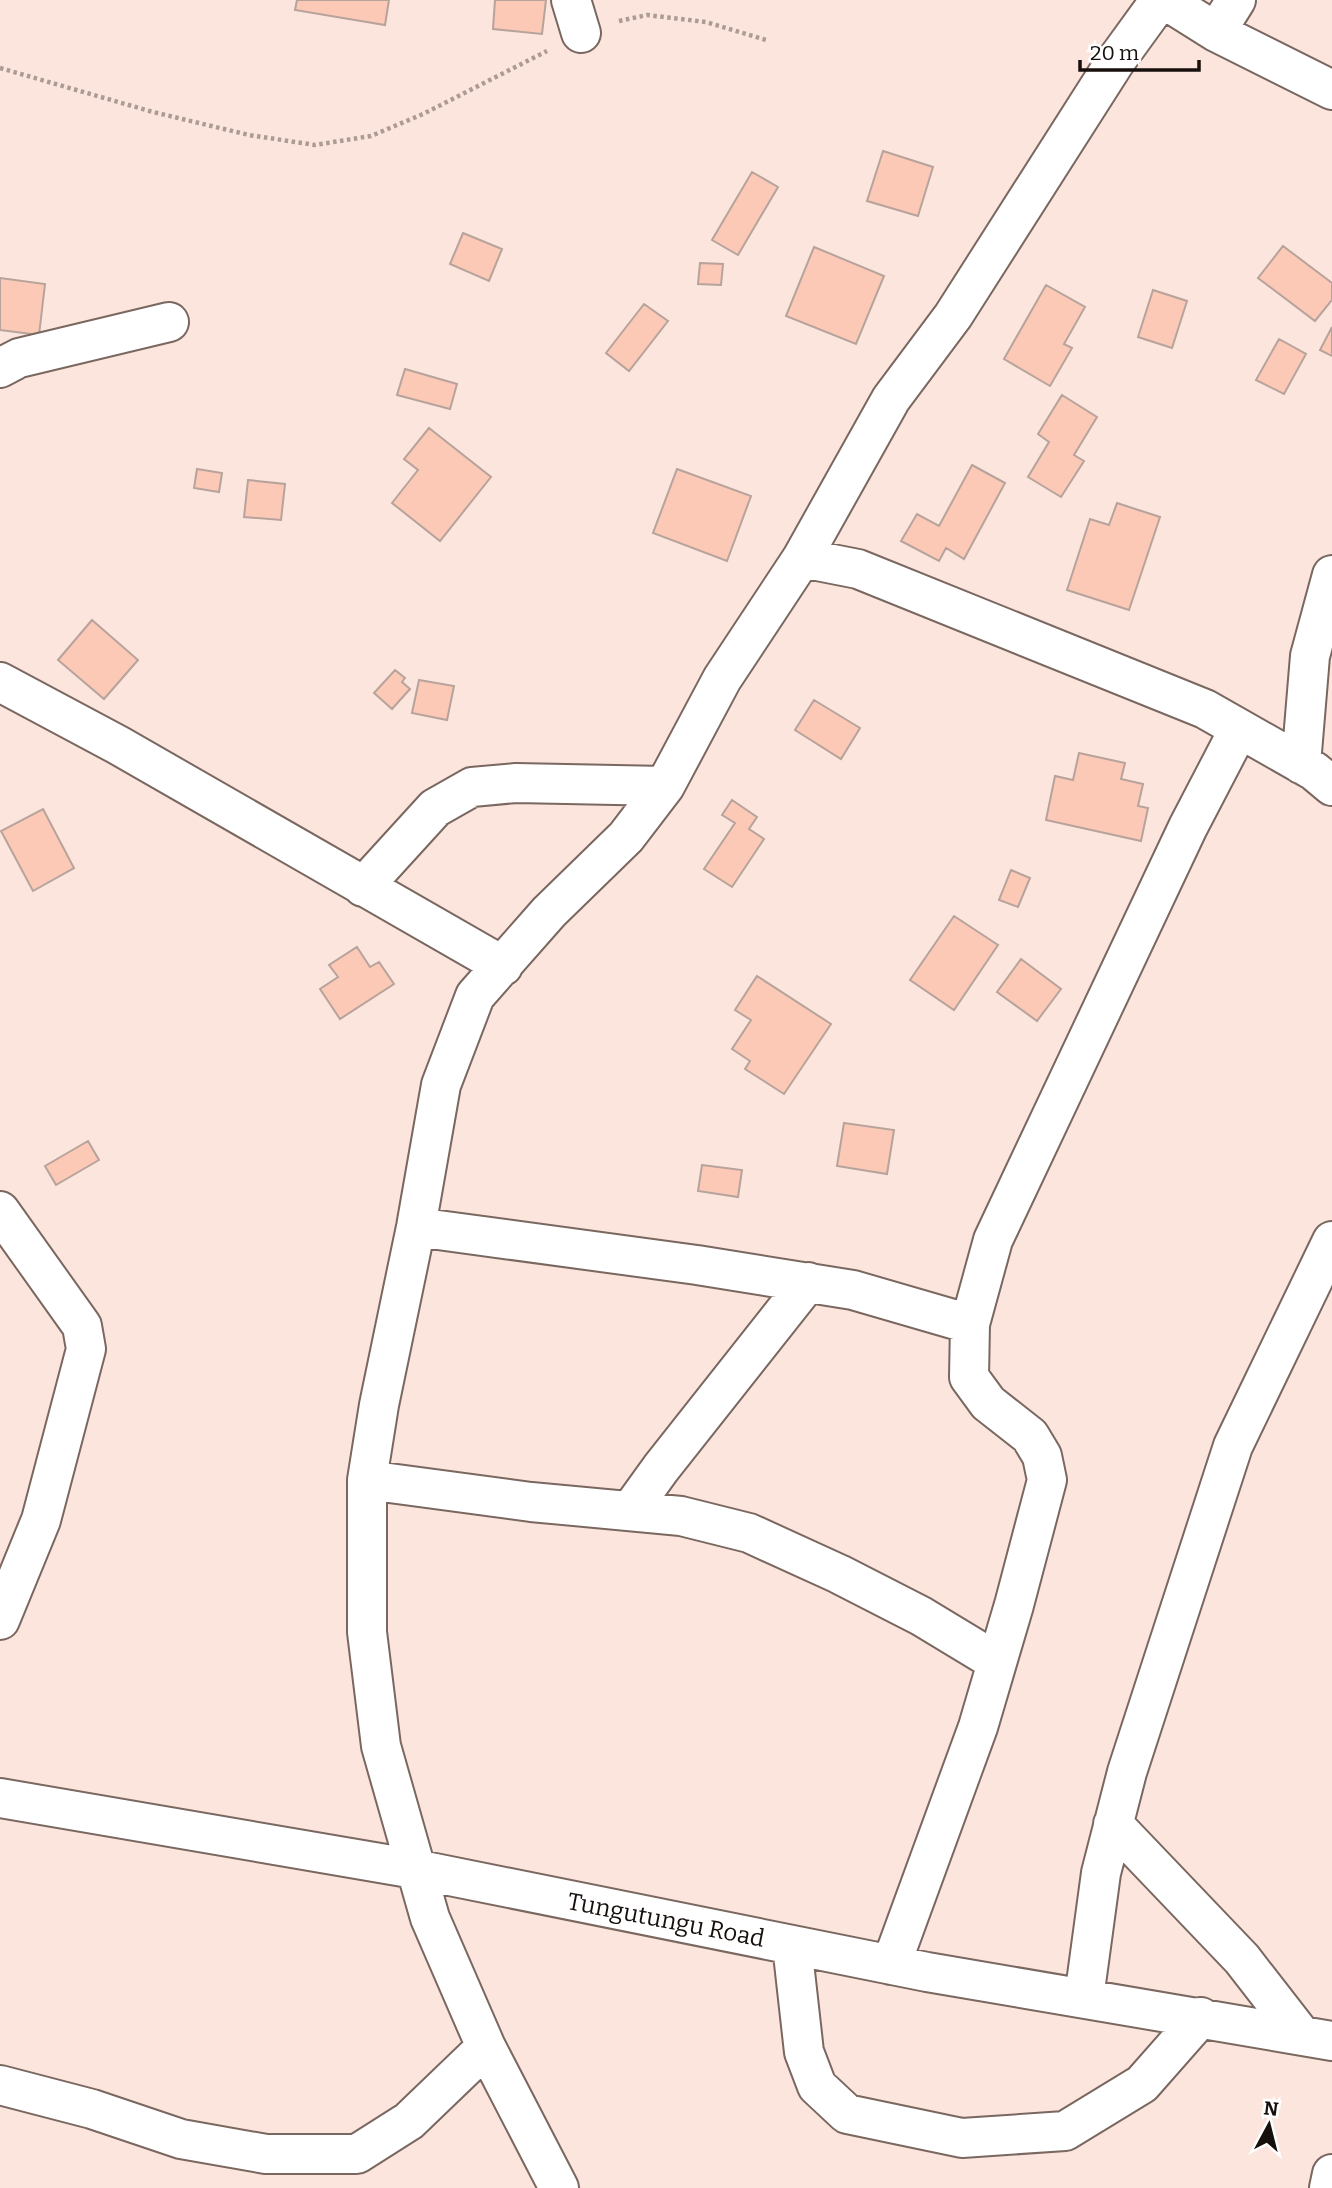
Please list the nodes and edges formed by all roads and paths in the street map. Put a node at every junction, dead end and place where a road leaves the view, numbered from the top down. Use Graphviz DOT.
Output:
graph roads {
  1 [pos="1160,0"];
  2 [pos="1165,0"];
  3 [pos="576,16"];
  4 [pos="1226,16"];
  5 [pos="765,40"];
  6 [pos="0,68"];
  7 [pos="1332,90"];
  8 [pos="169,321"];
  9 [pos="0,368"];
  10 [pos="802,558"];
  11 [pos="1332,575"];
  12 [pos="0,682"];
  13 [pos="1240,729"];
  14 [pos="1301,764"];
  15 [pos="665,786"];
  16 [pos="1332,786"];
  17 [pos="363,887"];
  18 [pos="503,966"];
  19 [pos="0,1211"];
  20 [pos="416,1227"];
  21 [pos="1332,1241"];
  22 [pos="808,1282"];
  23 [pos="970,1324"];
  24 [pos="367,1480"];
  25 [pos="629,1511"];
  26 [pos="0,1620"];
  27 [pos="997,1662"];
  28 [pos="0,1798"];
  29 [pos="1113,1824"];
  30 [pos="415,1869"];
  31 [pos="792,1945"];
  32 [pos="891,1965"];
  33 [pos="1084,1998"];
  34 [pos="1201,2017"];
  35 [pos="1316,2038"];
  36 [pos="486,2047"];
  37 [pos="0,2085"];
  38 [pos="1332,2174"];
  39 [pos="559,2188"];
  40 [pos="1329,2188"];
  1 -- 10 [label="street"];
  2 -- 4 [label="street"];
  3 -- 5 [label="path"];
  3 -- 6 [label="path"];
  4 -- 7 [label="street"];
  8 -- 9 [label="street"];
  10 -- 13 [label="street"];
  10 -- 15 [label="street"];
  11 -- 14 [label="street"];
  12 -- 17 [label="street"];
  13 -- 14 [label="street"];
  13 -- 23 [label="street"];
  14 -- 16 [label="street"];
  15 -- 17 [label="street"];
  15 -- 18 [label="street"];
  17 -- 18 [label="street"];
  18 -- 20 [label="street"];
  19 -- 26 [label="street"];
  20 -- 22 [label="street"];
  20 -- 24 [label="street"];
  21 -- 29 [label="street"];
  22 -- 23 [label="street"];
  22 -- 25 [label="street"];
  23 -- 27 [label="street"];
  24 -- 25 [label="street"];
  24 -- 30 [label="street"];
  25 -- 27 [label="street"];
  27 -- 32 [label="street"];
  28 -- 30 [label="street, Tungutungu Road"];
  29 -- 33 [label="street"];
  29 -- 35 [label="street"];
  30 -- 31 [label="street, Tungutungu Road"];
  30 -- 36 [label="street"];
  31 -- 32 [label="street, Tungutungu Road"];
  31 -- 34 [label="street"];
  32 -- 33 [label="street, Tungutungu Road"];
  33 -- 34 [label="street, Tungutungu Road"];
  34 -- 35 [label="street, Tungutungu Road"];
  36 -- 37 [label="street"];
  36 -- 39 [label="street"];
  38 -- 40 [label="street"];
}
